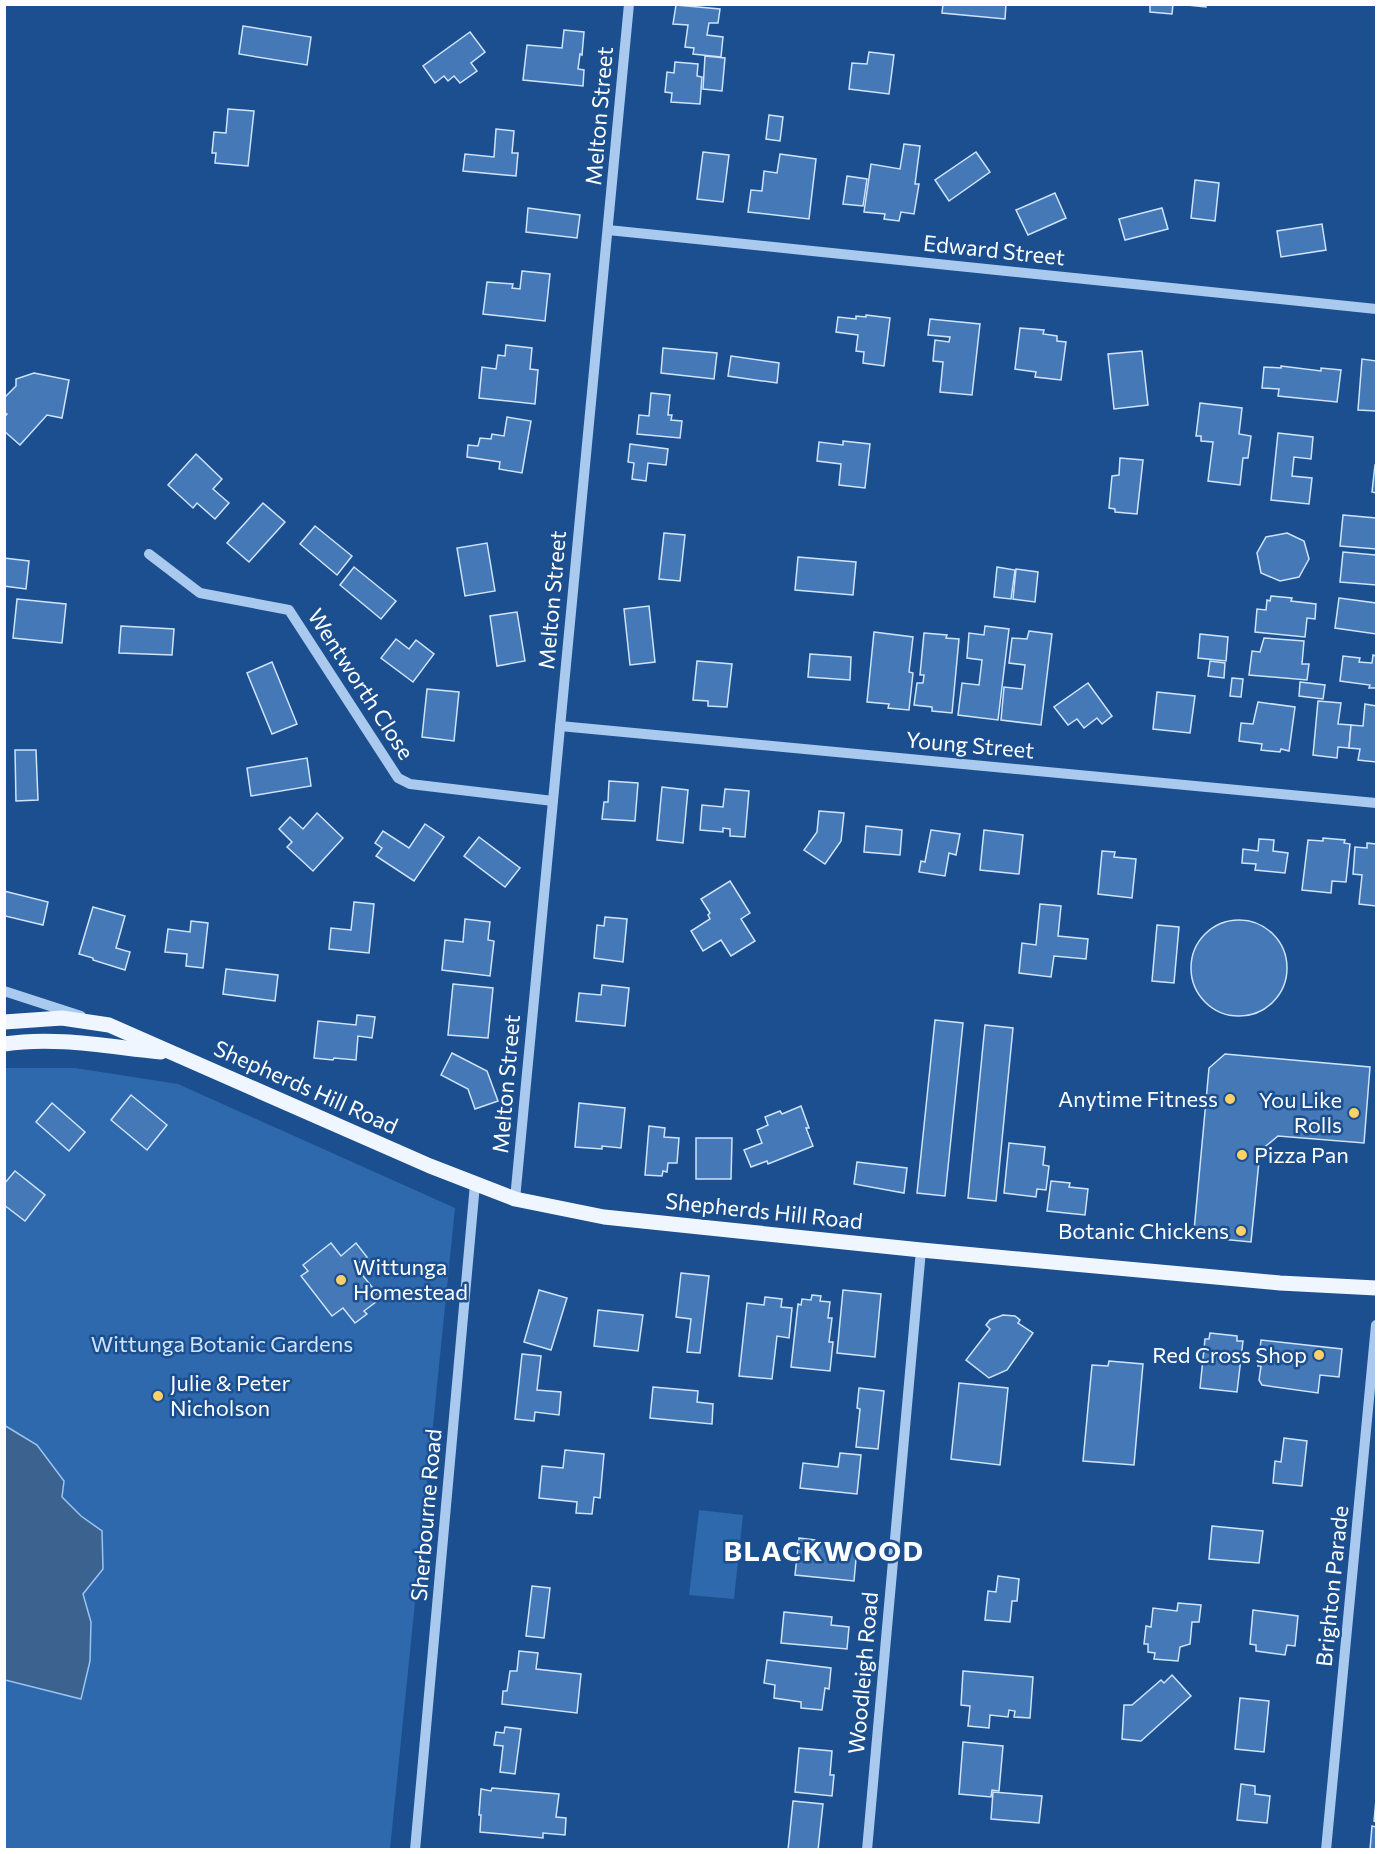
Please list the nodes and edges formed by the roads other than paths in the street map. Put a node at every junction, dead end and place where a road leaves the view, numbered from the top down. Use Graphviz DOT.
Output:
graph roads {
  1 [pos="629,4"];
  2 [pos="608,230"];
  3 [pos="1377,309"];
  4 [pos="149,554"];
  5 [pos="560,726"];
  6 [pos="553,801"];
  7 [pos="1377,803"];
  8 [pos="4,991"];
  9 [pos="4,1022"];
  10 [pos="109,1025"];
  11 [pos="4,1044"];
  12 [pos="176,1054"];
  13 [pos="475,1184"];
  14 [pos="515,1199"];
  15 [pos="921,1250"];
  16 [pos="1377,1288"];
  17 [pos="1377,1325"];
  18 [pos="415,1850"];
  19 [pos="867,1850"];
  20 [pos="1326,1850"];
  1 -- 2 [label="street, Melton Street"];
  2 -- 3 [label="street, Edward Street"];
  2 -- 5 [label="street, Melton Street"];
  4 -- 6 [label="street, Wentworth Close"];
  5 -- 6 [label="street, Melton Street"];
  5 -- 7 [label="street, Young Street"];
  6 -- 14 [label="street, Melton Street"];
  8 -- 10 [label="street"];
  9 -- 10 [label="main road, Shepherds Hill Road"];
  10 -- 12 [label="main road, Shepherds Hill Road"];
  11 -- 12 [label="main road, Shepherds Hill Road"];
  12 -- 13 [label="main road, Shepherds Hill Road"];
  13 -- 14 [label="main road, Shepherds Hill Road"];
  13 -- 18 [label="street, Sherbourne Road"];
  14 -- 15 [label="main road, Shepherds Hill Road"];
  15 -- 16 [label="main road, Shepherds Hill Road"];
  15 -- 19 [label="street, Woodleigh Road"];
  17 -- 20 [label="street, Brighton Parade"];
}
